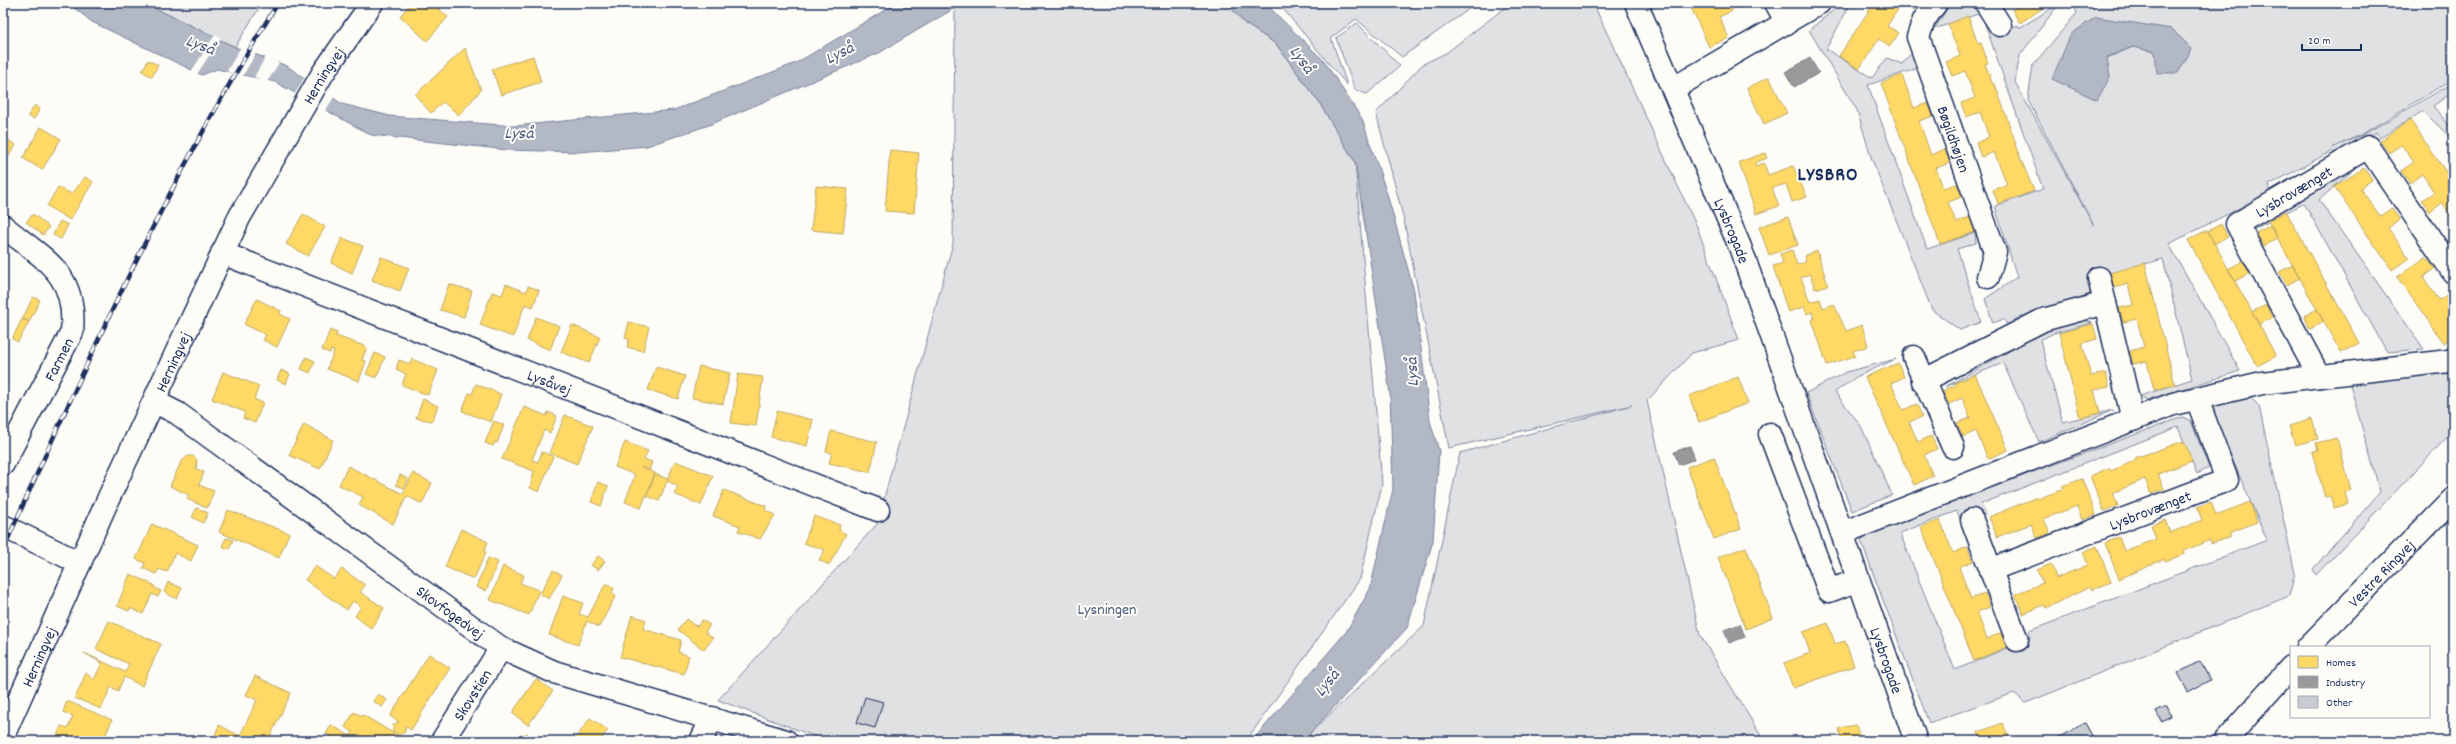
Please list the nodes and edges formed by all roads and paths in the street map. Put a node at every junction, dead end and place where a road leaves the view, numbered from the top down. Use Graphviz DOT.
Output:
graph roads {
  1 [pos="372,3"];
  2 [pos="1636,3"];
  3 [pos="1776,3"];
  4 [pos="1819,3"];
  5 [pos="1936,3"];
  6 [pos="1986,3"];
  7 [pos="1787,23"];
  8 [pos="2000,25"];
  9 [pos="1674,88"];
  10 [pos="3,226"];
  11 [pos="222,253"];
  12 [pos="2453,272"];
  13 [pos="1988,277"];
  14 [pos="2099,278"];
  15 [pos="2105,303"];
  16 [pos="1914,357"];
  17 [pos="2453,359"];
  18 [pos="2319,376"];
  19 [pos="1923,381"];
  20 [pos="2197,399"];
  21 [pos="155,402"];
  22 [pos="2133,420"];
  23 [pos="1770,434"];
  24 [pos="1953,447"];
  25 [pos="1816,462"];
  26 [pos="3,464"];
  27 [pos="1785,474"];
  28 [pos="2453,499"];
  29 [pos="878,510"];
  30 [pos="1972,520"];
  31 [pos="3,526"];
  32 [pos="1842,533"];
  33 [pos="80,563"];
  34 [pos="1990,570"];
  35 [pos="1858,580"];
  36 [pos="2017,640"];
  37 [pos="2309,646"];
  38 [pos="501,648"];
  39 [pos="2290,668"];
  40 [pos="712,718"];
  41 [pos="3,736"];
  42 [pos="442,741"];
  43 [pos="701,741"];
  44 [pos="786,741"];
  45 [pos="1916,741"];
  46 [pos="2225,741"];
  1 -- 11 [label="street, Herningvej"];
  2 -- 9 [label="street, Lysbrogade"];
  3 -- 7 [label="street"];
  4 -- 7 [label="street"];
  5 -- 13 [label="street, Bøgildhøjen"];
  6 -- 8 [label="street"];
  7 -- 9 [label="street"];
  9 -- 25 [label="street, Lysbrogade"];
  10 -- 26 [label="street, Farmen"];
  11 -- 21 [label="street, Herningvej"];
  11 -- 29 [label="street, Lysåvej"];
  12 -- 18 [label="street, Lysbrovænget"];
  14 -- 15 [label="street"];
  15 -- 19 [label="street"];
  15 -- 22 [label="street"];
  16 -- 19 [label="street"];
  17 -- 18 [label="street"];
  18 -- 20 [label="street"];
  19 -- 24 [label="street"];
  20 -- 22 [label="street"];
  20 -- 34 [label="street, Lysbrovænget"];
  21 -- 33 [label="street, Herningvej"];
  21 -- 38 [label="street, Skovfogedvej"];
  22 -- 32 [label="street"];
  23 -- 27 [label="street"];
  25 -- 27 [label="street"];
  25 -- 32 [label="street, Lysbrogade"];
  27 -- 35 [label="street"];
  28 -- 37 [label="street, Vestre Ringvej"];
  30 -- 34 [label="street"];
  31 -- 33 [label="street"];
  32 -- 35 [label="street, Lysbrogade"];
  33 -- 41 [label="street, Herningvej"];
  34 -- 36 [label="street"];
  35 -- 45 [label="street, Lysbrogade"];
  38 -- 40 [label="street, Skovfogedvej"];
  38 -- 42 [label="street, Skovstien"];
  39 -- 46 [label="street"];
  40 -- 43 [label="street"];
  40 -- 44 [label="street, Skovfogedvej"];
}
